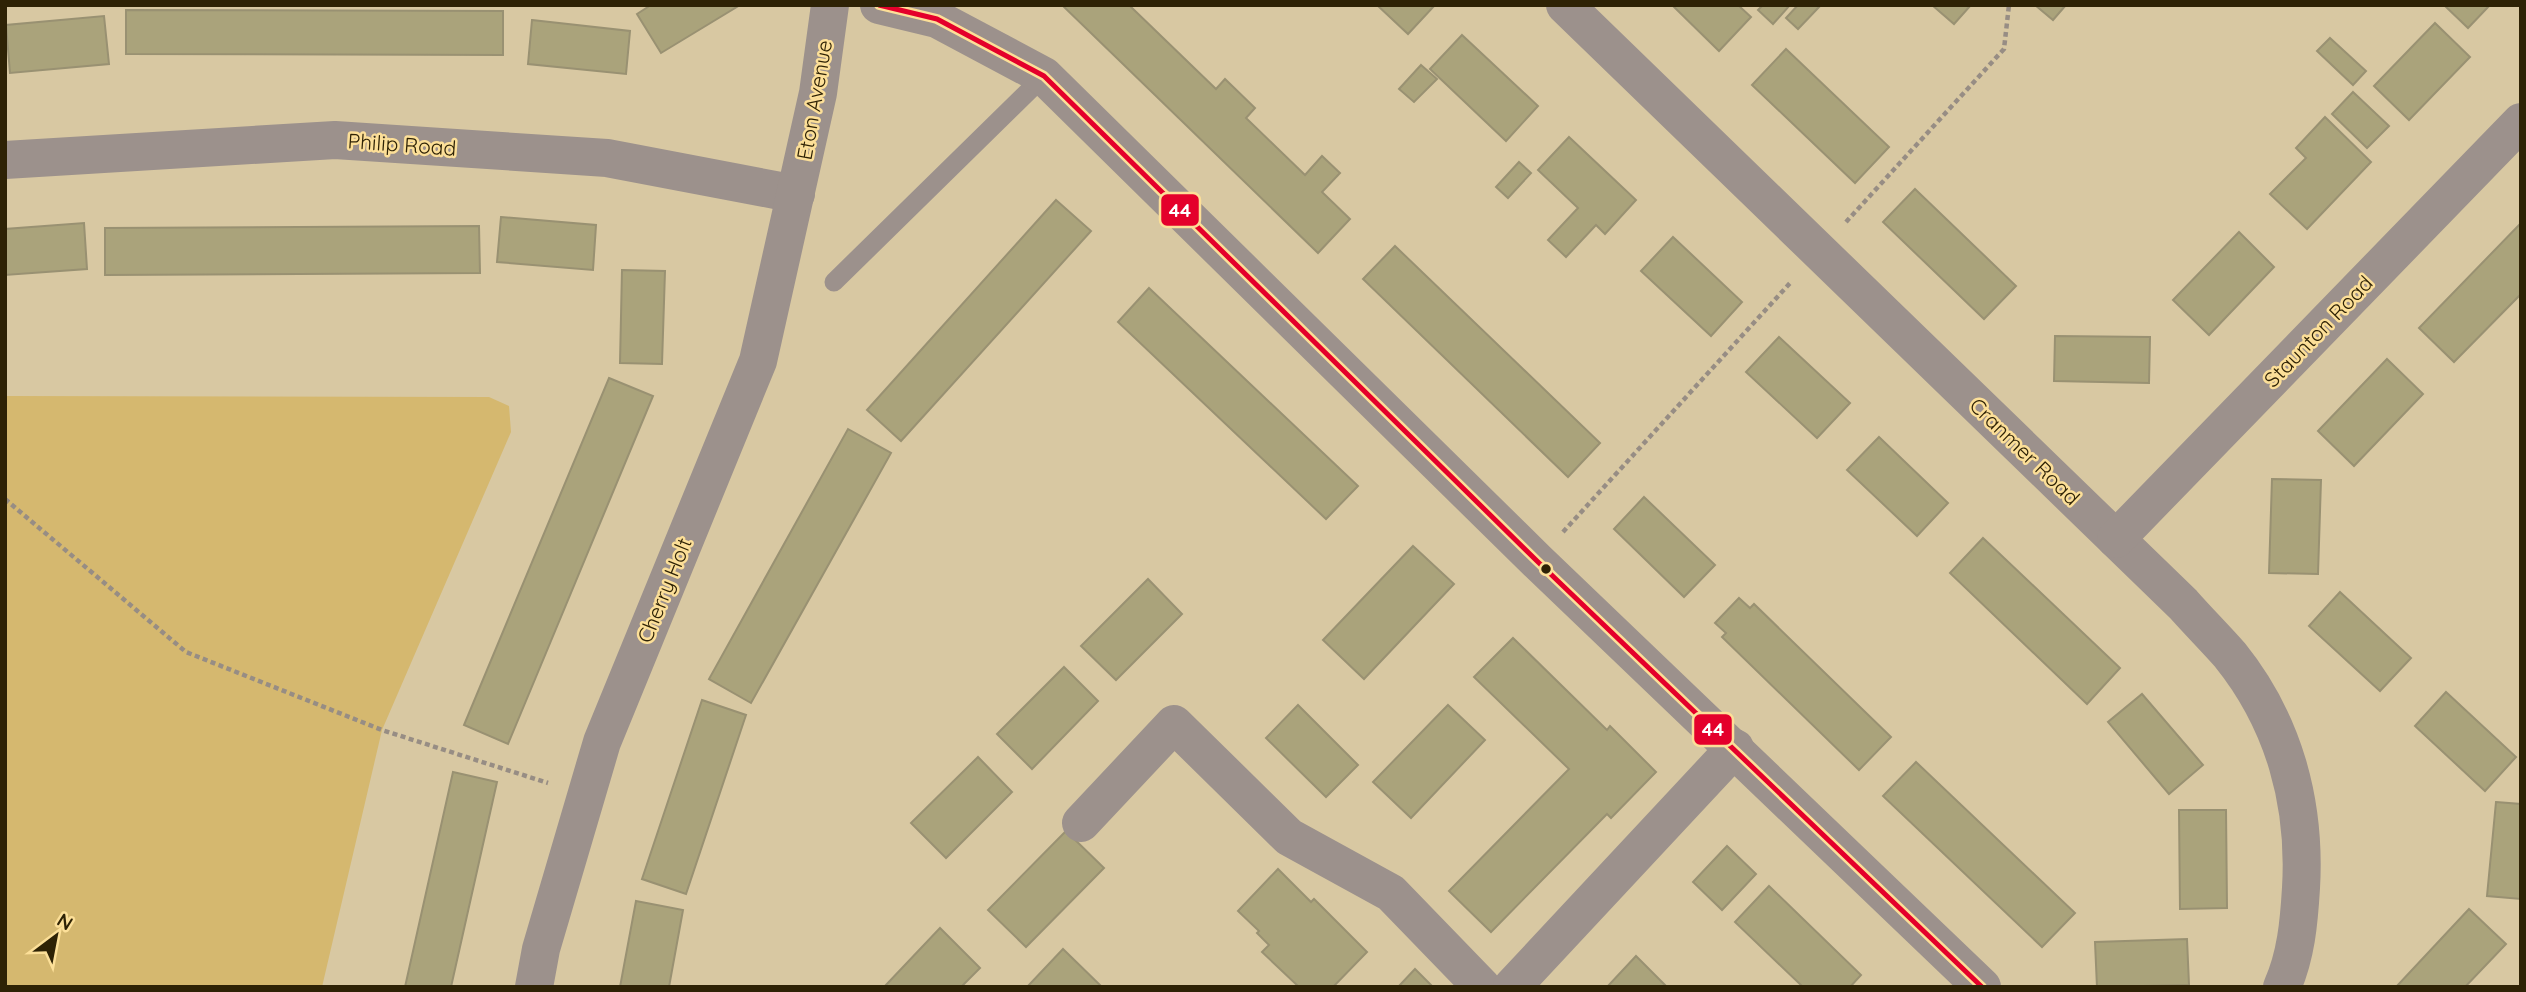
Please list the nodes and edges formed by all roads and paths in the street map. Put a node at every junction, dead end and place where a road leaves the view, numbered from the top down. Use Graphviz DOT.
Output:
graph roads {
  1 [pos="830,5"];
  2 [pos="879,5"];
  3 [pos="1565,5"];
  4 [pos="2009,5"];
  5 [pos="1044,76"];
  6 [pos="2521,122"];
  7 [pos="5,160"];
  8 [pos="796,194"];
  9 [pos="1820,251"];
  10 [pos="834,282"];
  11 [pos="5,499"];
  12 [pos="2116,539"];
  13 [pos="1536,561"];
  14 [pos="1735,748"];
  15 [pos="586,795"];
  16 [pos="1081,823"];
  17 [pos="534,987"];
  18 [pos="1482,987"];
  19 [pos="1512,987"];
  20 [pos="1982,987"];
  21 [pos="2282,987"];
  1 -- 8 [label="street, Eton Avenue"];
  2 -- 5 [label="street"];
  3 -- 9 [label="street, Cranmer Road"];
  4 -- 9 [label="path"];
  5 -- 10 [label="lane"];
  5 -- 13 [label="street"];
  6 -- 12 [label="street, Staunton Road"];
  7 -- 8 [label="street, Philip Road"];
  8 -- 15 [label="street, Cherry Holt"];
  9 -- 12 [label="street, Cranmer Road"];
  9 -- 13 [label="path"];
  11 -- 15 [label="path"];
  12 -- 21 [label="street, Cranmer Road"];
  13 -- 14 [label="street"];
  14 -- 19 [label="street"];
  14 -- 20 [label="street"];
  15 -- 17 [label="street, Cherry Holt"];
  16 -- 18 [label="street"];
}
